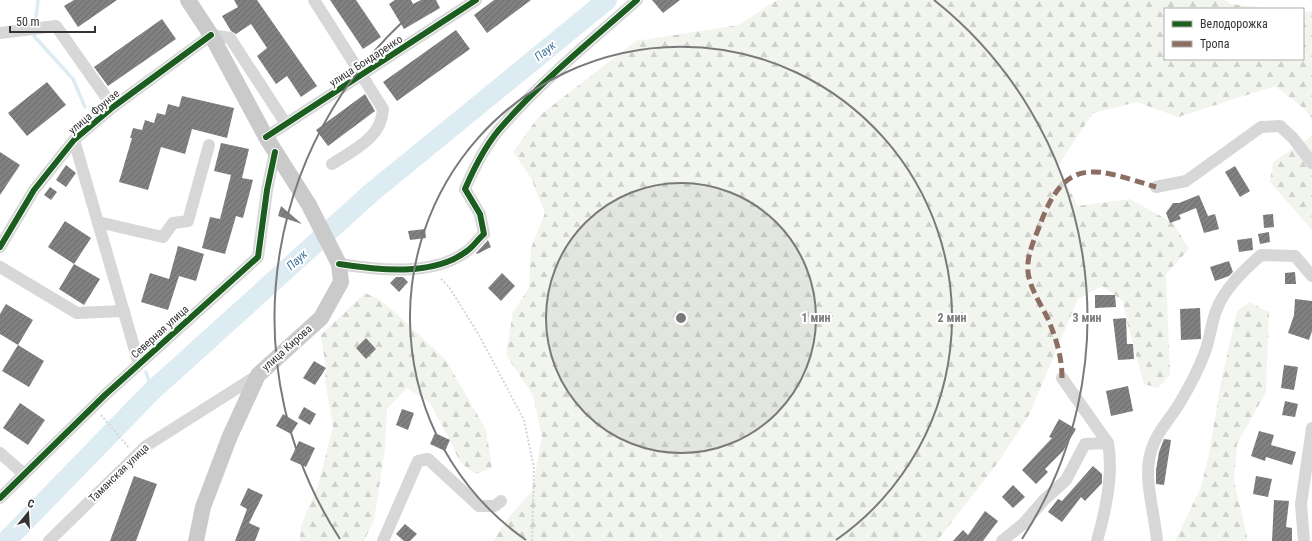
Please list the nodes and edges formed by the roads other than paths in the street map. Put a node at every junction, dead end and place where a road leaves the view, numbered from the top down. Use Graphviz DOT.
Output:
graph roads {
  1 [pos="188,0"];
  2 [pos="314,0"];
  3 [pos="476,0"];
  4 [pos="637,0"];
  5 [pos="211,35"];
  6 [pos="2,36"];
  7 [pos="362,75"];
  8 [pos="113,107"];
  9 [pos="286,124"];
  10 [pos="266,137"];
  11 [pos="74,140"];
  12 [pos="209,145"];
  13 [pos="275,152"];
  14 [pos="1312,163"];
  15 [pos="332,164"];
  16 [pos="1156,187"];
  17 [pos="98,222"];
  18 [pos="0,247"];
  19 [pos="339,264"];
  20 [pos="0,267"];
  21 [pos="1312,276"];
  22 [pos="124,311"];
  23 [pos="139,364"];
  24 [pos="258,374"];
  25 [pos="1062,378"];
  26 [pos="1312,428"];
  27 [pos="1108,442"];
  28 [pos="0,453"];
  29 [pos="24,474"];
  30 [pos="0,498"];
  31 [pos="501,501"];
  32 [pos="49,541"];
  33 [pos="196,541"];
  34 [pos="383,541"];
  35 [pos="1002,541"];
  36 [pos="1096,541"];
  37 [pos="1157,541"];
  38 [pos="1304,541"];
  1 -- 5 [label="main road, улица Кирова"];
  2 -- 7 [label="street"];
  3 -- 7 [label="street, улица Бондаренко"];
  4 -- 19 [label="street"];
  5 -- 8 [label="street, улица Фрунзе"];
  5 -- 9 [label="street"];
  5 -- 10 [label="main road, улица Кирова"];
  6 -- 8 [label="street"];
  7 -- 9 [label="street, улица Бондаренко"];
  7 -- 15 [label="street"];
  8 -- 11 [label="street, улица Фрунзе"];
  9 -- 10 [label="street, улица Бондаренко"];
  10 -- 13 [label="main road, улица Кирова"];
  11 -- 17 [label="street"];
  11 -- 18 [label="street, улица Фрунзе"];
  12 -- 17 [label="street"];
  13 -- 19 [label="main road, улица Кирова"];
  13 -- 23 [label="street, Северная улица"];
  14 -- 16 [label="street"];
  17 -- 22 [label="street"];
  19 -- 24 [label="main road, улица Кирова"];
  20 -- 22 [label="street"];
  21 -- 37 [label="street"];
  22 -- 23 [label="street"];
  23 -- 29 [label="street, Северная улица"];
  24 -- 32 [label="street, Таманская улица"];
  24 -- 33 [label="main road, улица Кирова"];
  25 -- 27 [label="street"];
  26 -- 38 [label="street"];
  27 -- 35 [label="street"];
  27 -- 36 [label="street"];
  28 -- 29 [label="street"];
  29 -- 30 [label="street, Северная улица"];
  31 -- 34 [label="street"];
}
